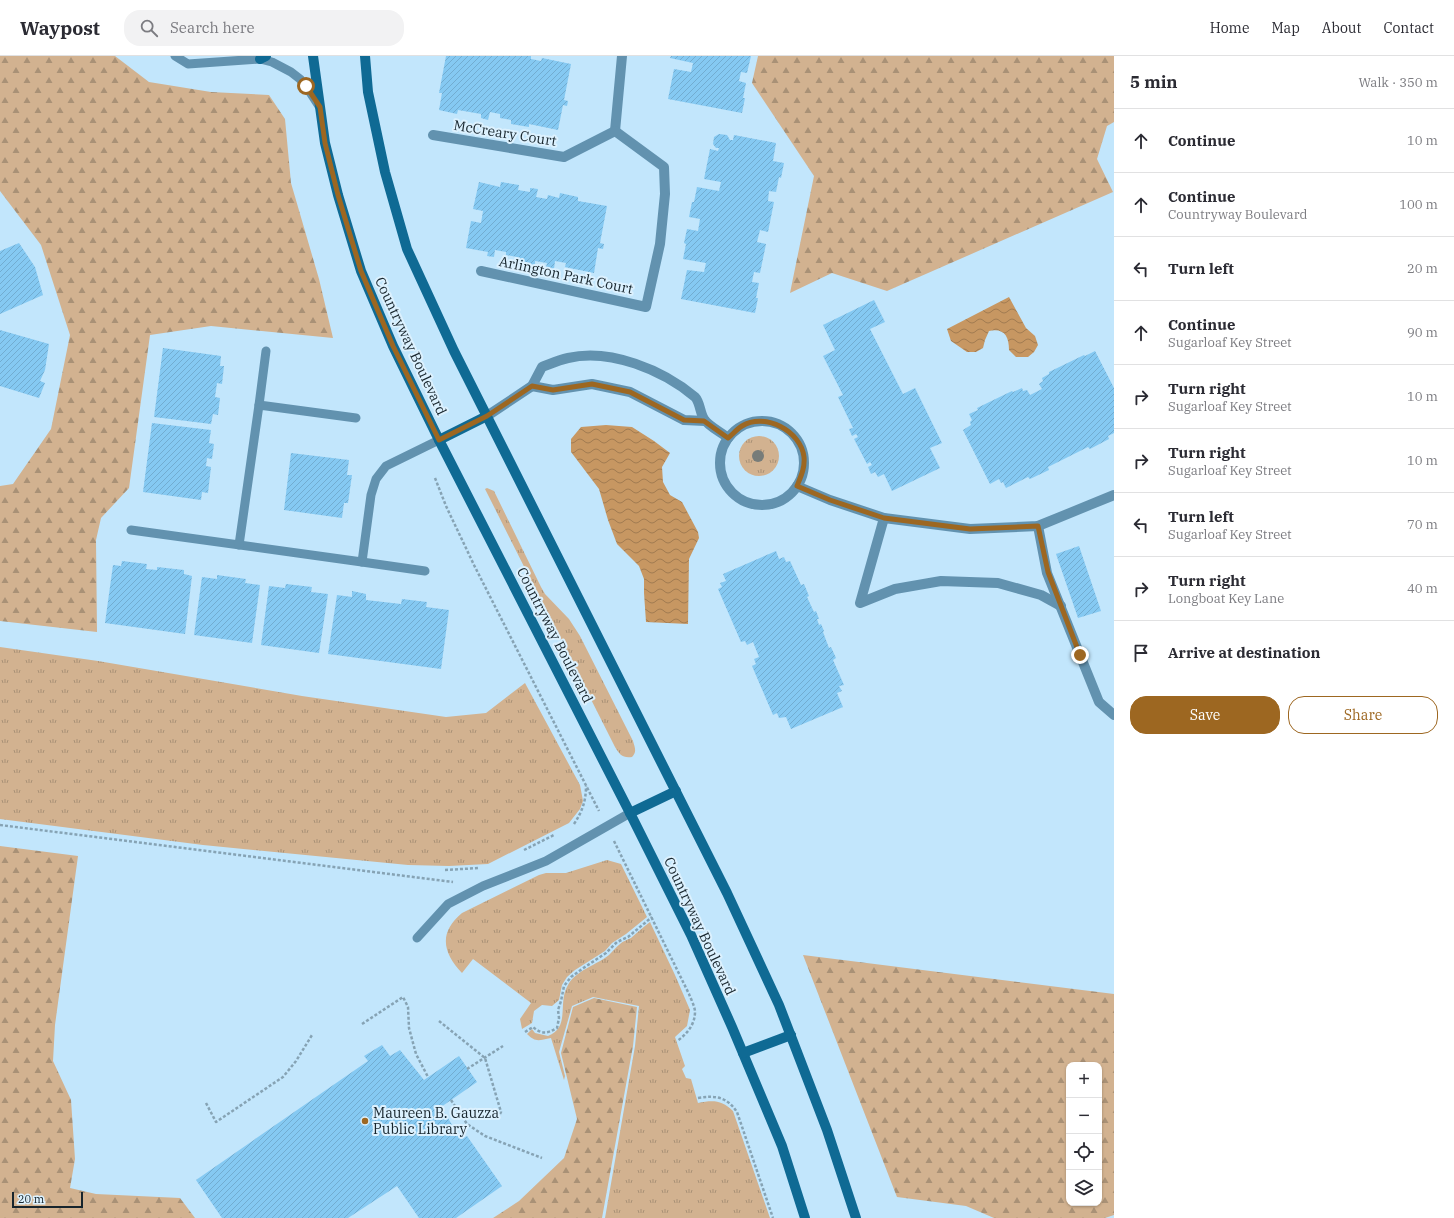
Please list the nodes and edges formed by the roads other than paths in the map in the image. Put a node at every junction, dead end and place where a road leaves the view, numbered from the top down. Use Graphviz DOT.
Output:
graph roads {
  1 [pos="175,56"];
  2 [pos="313,56"];
  3 [pos="358,56"];
  4 [pos="365,56"];
  5 [pos="622,56"];
  6 [pos="263,58"];
  7 [pos="368,92"];
  8 [pos="320,107"];
  9 [pos="615,131"];
  10 [pos="433,135"];
  11 [pos="481,271"];
  12 [pos="266,351"];
  13 [pos="532,386"];
  14 [pos="259,405"];
  15 [pos="487,416"];
  16 [pos="356,418"];
  17 [pos="704,421"];
  18 [pos="728,438"];
  19 [pos="439,440"];
  20 [pos="797,486"];
  21 [pos="1114,495"];
  22 [pos="884,518"];
  23 [pos="1038,526"];
  24 [pos="131,530"];
  25 [pos="239,545"];
  26 [pos="362,562"];
  27 [pos="425,570"];
  28 [pos="1061,606"];
  29 [pos="1114,715"];
  30 [pos="676,791"];
  31 [pos="630,813"];
  32 [pos="417,938"];
  33 [pos="791,1035"];
  34 [pos="743,1053"];
  35 [pos="805,1218"];
  36 [pos="856,1218"];
  1 -- 6 [label="lane"];
  2 -- 8 [label="street, Countryway Boulevard"];
  3 -- 7 [label="street"];
  4 -- 7 [label="street"];
  5 -- 9 [label="street"];
  6 -- 8 [label="lane"];
  7 -- 15 [label="street"];
  8 -- 19 [label="street, Countryway Boulevard"];
  9 -- 10 [label="street, McCreary Court"];
  9 -- 11 [label="street, Arlington Park Court"];
  12 -- 14 [label="lane"];
  13 -- 15 [label="street"];
  13 -- 17 [label="street"];
  13 -- 17 [label="street"];
  14 -- 16 [label="lane"];
  14 -- 25 [label="lane"];
  15 -- 19 [label="street"];
  15 -- 30 [label="street"];
  17 -- 18 [label="street"];
  18 -- 20 [label="street"];
  18 -- 20 [label="street"];
  19 -- 26 [label="lane"];
  19 -- 31 [label="street, Countryway Boulevard"];
  20 -- 22 [label="street"];
  21 -- 23 [label="street"];
  22 -- 23 [label="street"];
  22 -- 28 [label="street"];
  23 -- 28 [label="street"];
  24 -- 25 [label="lane"];
  25 -- 26 [label="lane"];
  26 -- 27 [label="lane"];
  28 -- 29 [label="street"];
  30 -- 31 [label="street"];
  30 -- 33 [label="street"];
  31 -- 32 [label="lane"];
  31 -- 34 [label="street, Countryway Boulevard"];
  33 -- 34 [label="street"];
  33 -- 36 [label="street"];
  34 -- 35 [label="street, Countryway Boulevard"];
}
